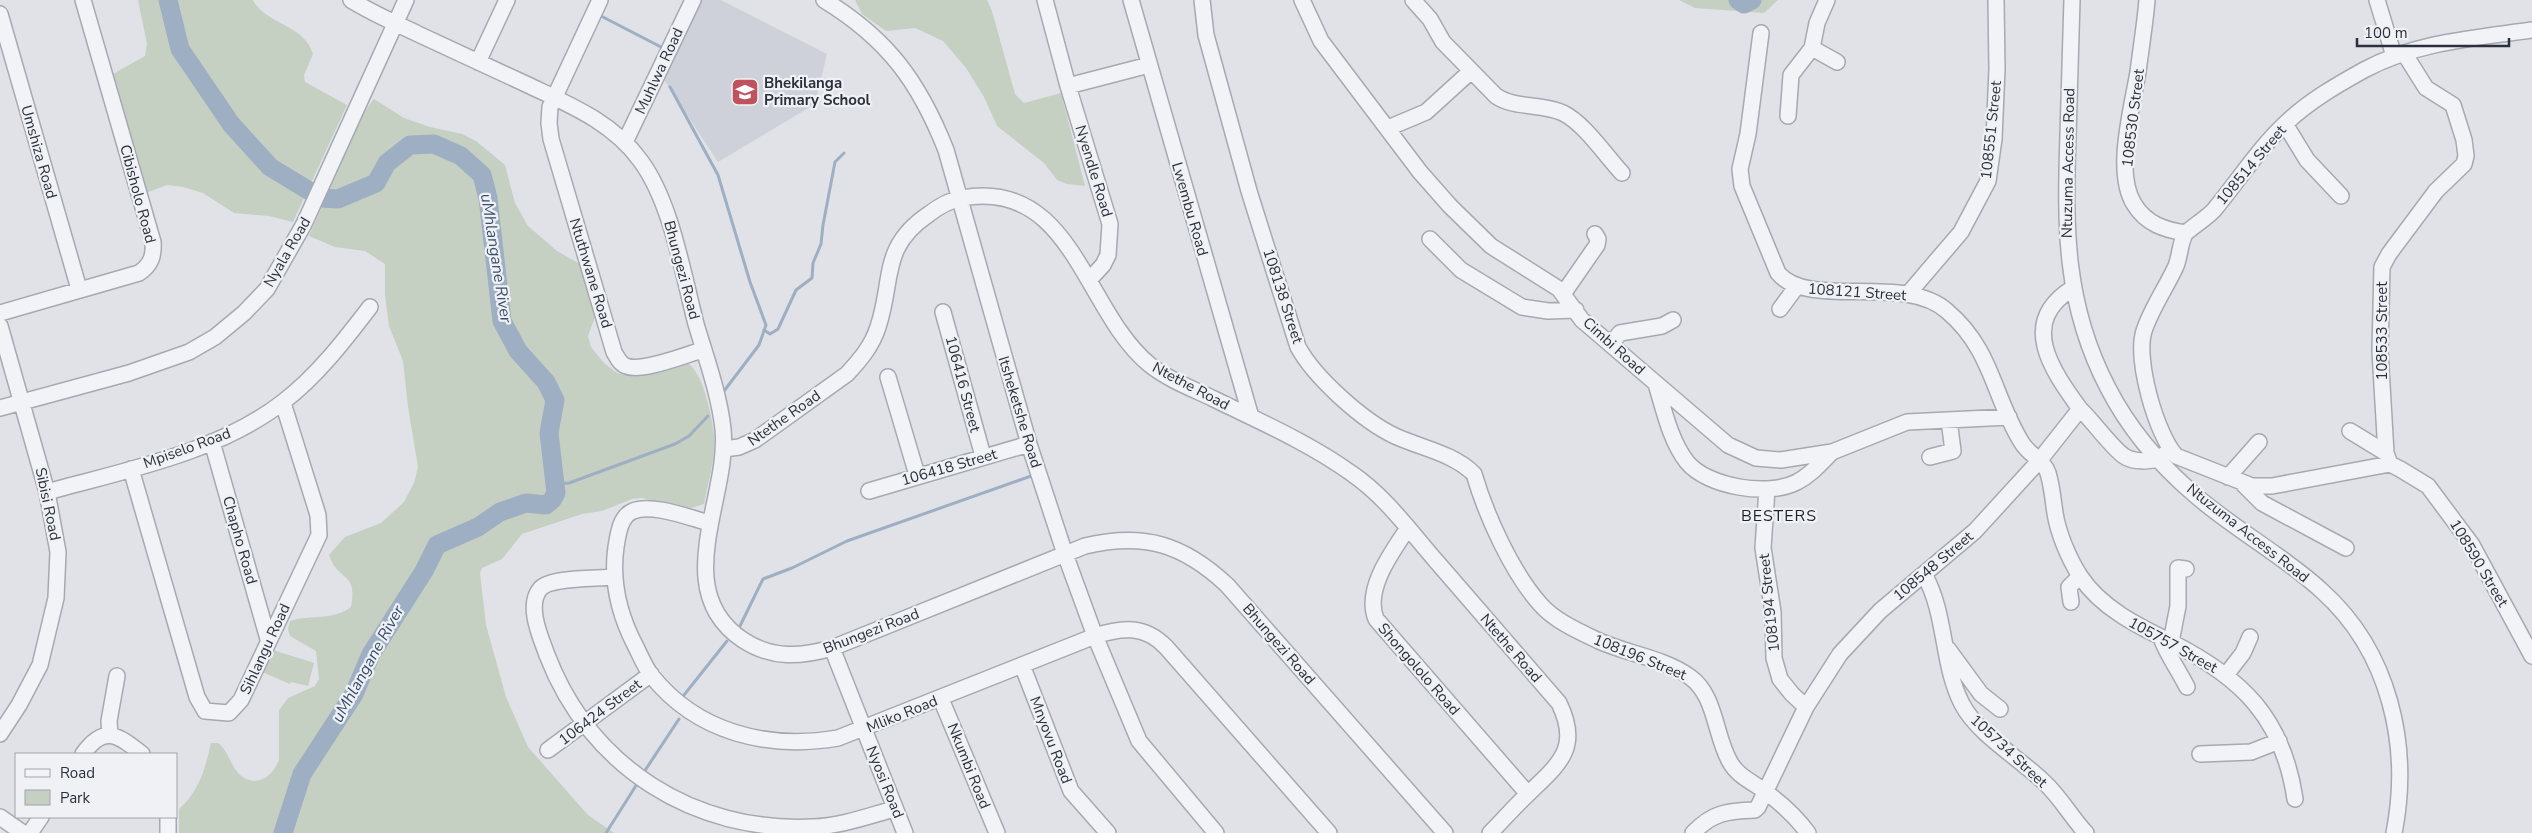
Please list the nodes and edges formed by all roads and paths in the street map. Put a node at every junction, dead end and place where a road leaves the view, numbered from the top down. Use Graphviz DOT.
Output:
graph roads {
  1 [pos="83,0"];
  2 [pos="351,0"];
  3 [pos="406,0"];
  4 [pos="507,0"];
  5 [pos="600,0"];
  6 [pos="693,0"];
  7 [pos="824,0"];
  8 [pos="1045,0"];
  9 [pos="1131,0"];
  10 [pos="1202,0"];
  11 [pos="1302,0"];
  12 [pos="1412,0"];
  13 [pos="1827,0"];
  14 [pos="1996,0"];
  15 [pos="2072,0"];
  16 [pos="2147,0"];
  17 [pos="2378,0"];
  18 [pos="0,14"];
  19 [pos="396,23"];
  20 [pos="2532,30"];
  21 [pos="1761,33"];
  22 [pos="1812,48"];
  23 [pos="2399,54"];
  24 [pos="478,62"];
  25 [pos="1837,62"];
  26 [pos="1148,65"];
  27 [pos="1470,72"];
  28 [pos="1068,86"];
  29 [pos="554,98"];
  30 [pos="1788,116"];
  31 [pos="2285,124"];
  32 [pos="1388,128"];
  33 [pos="625,142"];
  34 [pos="1622,173"];
  35 [pos="2341,196"];
  36 [pos="960,198"];
  37 [pos="2186,232"];
  38 [pos="1595,234"];
  39 [pos="1430,239"];
  40 [pos="1089,280"];
  41 [pos="1797,286"];
  42 [pos="2073,288"];
  43 [pos="80,289"];
  44 [pos="1563,294"];
  45 [pos="1908,294"];
  46 [pos="370,307"];
  47 [pos="1780,309"];
  48 [pos="1576,310"];
  49 [pos="943,312"];
  50 [pos="0,313"];
  51 [pos="1673,320"];
  52 [pos="0,326"];
  53 [pos="1612,343"];
  54 [pos="703,350"];
  55 [pos="888,377"];
  56 [pos="1656,384"];
  57 [pos="23,403"];
  58 [pos="283,403"];
  59 [pos="0,408"];
  60 [pos="2080,409"];
  61 [pos="1251,417"];
  62 [pos="2009,417"];
  63 [pos="1949,420"];
  64 [pos="2350,431"];
  65 [pos="212,442"];
  66 [pos="2259,442"];
  67 [pos="1029,444"];
  68 [pos="2170,448"];
  69 [pos="724,449"];
  70 [pos="1832,452"];
  71 [pos="983,456"];
  72 [pos="1930,456"];
  73 [pos="2159,459"];
  74 [pos="2388,459"];
  75 [pos="2039,461"];
  76 [pos="131,469"];
  77 [pos="917,475"];
  78 [pos="2228,477"];
  79 [pos="2243,484"];
  80 [pos="1768,489"];
  81 [pos="869,491"];
  82 [pos="47,492"];
  83 [pos="710,523"];
  84 [pos="1408,528"];
  85 [pos="2346,548"];
  86 [pos="1065,554"];
  87 [pos="2182,569"];
  88 [pos="1924,574"];
  89 [pos="2080,576"];
  90 [pos="613,577"];
  91 [pos="2071,602"];
  92 [pos="1569,626"];
  93 [pos="1095,636"];
  94 [pos="2250,637"];
  95 [pos="268,639"];
  96 [pos="2166,640"];
  97 [pos="1946,647"];
  98 [pos="832,648"];
  99 [pos="2532,656"];
  100 [pos="1022,665"];
  101 [pos="651,674"];
  102 [pos="2226,675"];
  103 [pos="117,676"];
  104 [pos="2186,687"];
  105 [pos="941,699"];
  106 [pos="1806,707"];
  107 [pos="2000,710"];
  108 [pos="583,723"];
  109 [pos="864,730"];
  110 [pos="0,734"];
  111 [pos="110,735"];
  112 [pos="2279,741"];
  113 [pos="548,750"];
  114 [pos="84,753"];
  115 [pos="141,753"];
  116 [pos="2200,754"];
  117 [pos="1766,792"];
  118 [pos="1528,794"];
  119 [pos="2295,799"];
  120 [pos="894,809"];
  121 [pos="0,816"];
  122 [pos="40,818"];
  123 [pos="168,818"];
  124 [pos="722,818"];
  125 [pos="817,830"];
  126 [pos="24,833"];
  127 [pos="30,833"];
  128 [pos="168,833"];
  129 [pos="728,833"];
  130 [pos="905,833"];
  131 [pos="997,833"];
  132 [pos="1108,833"];
  133 [pos="1216,833"];
  134 [pos="1329,833"];
  135 [pos="1445,833"];
  136 [pos="1490,833"];
  137 [pos="1693,833"];
  138 [pos="1808,833"];
  139 [pos="2086,833"];
  140 [pos="2394,833"];
  1 -- 43 [label="street, Cibisholo Road"];
  2 -- 19 [label="street, Bhungezi Road"];
  3 -- 19 [label="street, Nyala Road"];
  4 -- 24 [label="street"];
  5 -- 29 [label="street, Ntuthwane Road"];
  6 -- 33 [label="street, Muhlwa Road"];
  7 -- 36 [label="street, Itsheketshe Road"];
  8 -- 28 [label="street, Nyendle Road"];
  9 -- 26 [label="street, Lwembu Road"];
  10 -- 92 [label="street, 108138 Street"];
  11 -- 32 [label="street, Cimbi Road"];
  12 -- 27 [label="street"];
  13 -- 22 [label="street"];
  14 -- 45 [label="street, 108551 Street"];
  15 -- 42 [label="street, Ntuzuma Access Road"];
  16 -- 37 [label="street, 108530 Street"];
  17 -- 23 [label="street"];
  18 -- 43 [label="street, Umshiza Road"];
  19 -- 24 [label="street, Bhungezi Road"];
  19 -- 57 [label="street, Nyala Road"];
  20 -- 23 [label="street, 108514 Street"];
  21 -- 41 [label="street, 108121 Street"];
  22 -- 25 [label="street"];
  22 -- 30 [label="street"];
  23 -- 31 [label="street, 108514 Street"];
  23 -- 74 [label="street, 108533 Street"];
  24 -- 29 [label="street, Bhungezi Road"];
  26 -- 28 [label="street"];
  26 -- 61 [label="street, Lwembu Road"];
  27 -- 32 [label="street"];
  27 -- 34 [label="street"];
  28 -- 40 [label="street, Nyendle Road"];
  29 -- 33 [label="street, Bhungezi Road"];
  29 -- 54 [label="street, Ntuthwane Road"];
  31 -- 35 [label="street"];
  31 -- 37 [label="street, 108514 Street"];
  32 -- 44 [label="street, Cimbi Road"];
  33 -- 54 [label="street, Bhungezi Road"];
  36 -- 40 [label="street, Ntethe Road"];
  36 -- 67 [label="street, Itsheketshe Road"];
  36 -- 69 [label="street, Ntethe Road"];
  37 -- 68 [label="street"];
  38 -- 44 [label="street"];
  39 -- 48 [label="street"];
  40 -- 61 [label="street, Ntethe Road"];
  41 -- 45 [label="street, 108121 Street"];
  41 -- 47 [label="street"];
  42 -- 60 [label="street"];
  42 -- 73 [label="street, Ntuzuma Access Road"];
  43 -- 50 [label="street, Cibisholo Road"];
  44 -- 48 [label="street, Cimbi Road"];
  45 -- 62 [label="street, 108121 Street"];
  46 -- 58 [label="street, Mpiselo Road"];
  48 -- 53 [label="street, Cimbi Road"];
  49 -- 71 [label="street, 106416 Street"];
  51 -- 53 [label="street"];
  52 -- 57 [label="street, Sibisi Road"];
  53 -- 56 [label="street, Cimbi Road"];
  54 -- 69 [label="street, Bhungezi Road"];
  55 -- 77 [label="street"];
  56 -- 70 [label="street, Cimbi Road"];
  56 -- 80 [label="street"];
  57 -- 59 [label="street, Nyala Road"];
  57 -- 82 [label="street, Sibisi Road"];
  58 -- 65 [label="street, Mpiselo Road"];
  58 -- 95 [label="street, Sihlangu Road"];
  60 -- 73 [label="street"];
  60 -- 75 [label="street, 108548 Street"];
  61 -- 84 [label="street, Ntethe Road"];
  62 -- 63 [label="street, Cimbi Road"];
  62 -- 75 [label="street, 108121 Street"];
  63 -- 70 [label="street, Cimbi Road"];
  63 -- 72 [label="street"];
  64 -- 74 [label="street, 108590 Street"];
  65 -- 76 [label="street, Mpiselo Road"];
  65 -- 95 [label="street, Chapho Road"];
  66 -- 78 [label="street"];
  67 -- 71 [label="street, 106418 Street"];
  67 -- 86 [label="street, Itsheketshe Road"];
  68 -- 73 [label="street"];
  68 -- 78 [label="street"];
  69 -- 83 [label="street, Bhungezi Road"];
  70 -- 80 [label="street"];
  71 -- 77 [label="street, 106418 Street"];
  73 -- 140 [label="street, Ntuzuma Access Road"];
  74 -- 79 [label="street"];
  74 -- 99 [label="street, 108590 Street"];
  75 -- 88 [label="street, 108548 Street"];
  75 -- 89 [label="street, 105757 Street"];
  76 -- 82 [label="street, Mpiselo Road"];
  76 -- 95 [label="street, Sihlangu Road"];
  77 -- 81 [label="street, 106418 Street"];
  78 -- 79 [label="street"];
  79 -- 85 [label="street"];
  80 -- 106 [label="street, 108194 Street"];
  82 -- 110 [label="street, Sibisi Road"];
  83 -- 90 [label="street, Mliko Road"];
  83 -- 98 [label="street, Bhungezi Road"];
  84 -- 118 [label="street, Shongololo Road"];
  84 -- 118 [label="street, Ntethe Road"];
  86 -- 93 [label="street, Itsheketshe Road"];
  86 -- 98 [label="street, Bhungezi Road"];
  86 -- 135 [label="street, Bhungezi Road"];
  87 -- 96 [label="street"];
  88 -- 97 [label="street, 105734 Street"];
  88 -- 106 [label="street, 108548 Street"];
  89 -- 91 [label="street"];
  89 -- 96 [label="street, 105757 Street"];
  90 -- 101 [label="street, Mliko Road"];
  90 -- 108 [label="street"];
  92 -- 117 [label="street, 108196 Street"];
  93 -- 100 [label="street, Mliko Road"];
  93 -- 133 [label="street, Itsheketshe Road"];
  93 -- 134 [label="street, Mliko Road"];
  94 -- 102 [label="street"];
  96 -- 102 [label="street, 105757 Street"];
  96 -- 104 [label="street"];
  97 -- 107 [label="street"];
  97 -- 139 [label="street, 105734 Street"];
  98 -- 109 [label="street, Nyosi Road"];
  100 -- 105 [label="street, Mliko Road"];
  100 -- 132 [label="street, Mnyovu Road"];
  101 -- 108 [label="street, 106424 Street"];
  101 -- 109 [label="street, Mliko Road"];
  102 -- 112 [label="street, 105757 Street"];
  103 -- 111 [label="street"];
  105 -- 109 [label="street, Mliko Road"];
  105 -- 131 [label="street, Nkumbi Road"];
  106 -- 117 [label="street, 108548 Street"];
  108 -- 113 [label="street, 106424 Street"];
  108 -- 124 [label="street"];
  109 -- 120 [label="street, Nyosi Road"];
  111 -- 114 [label="street"];
  111 -- 115 [label="street"];
  112 -- 116 [label="street"];
  112 -- 119 [label="street, 105757 Street"];
  117 -- 137 [label="street, 108548 Street"];
  117 -- 138 [label="street, 108196 Street"];
  118 -- 136 [label="street, Ntethe Road"];
  120 -- 125 [label="street"];
  120 -- 130 [label="street, Nyosi Road"];
  121 -- 126 [label="street"];
  122 -- 127 [label="street"];
  123 -- 128 [label="street"];
  124 -- 125 [label="street"];
  124 -- 129 [label="street"];
}
